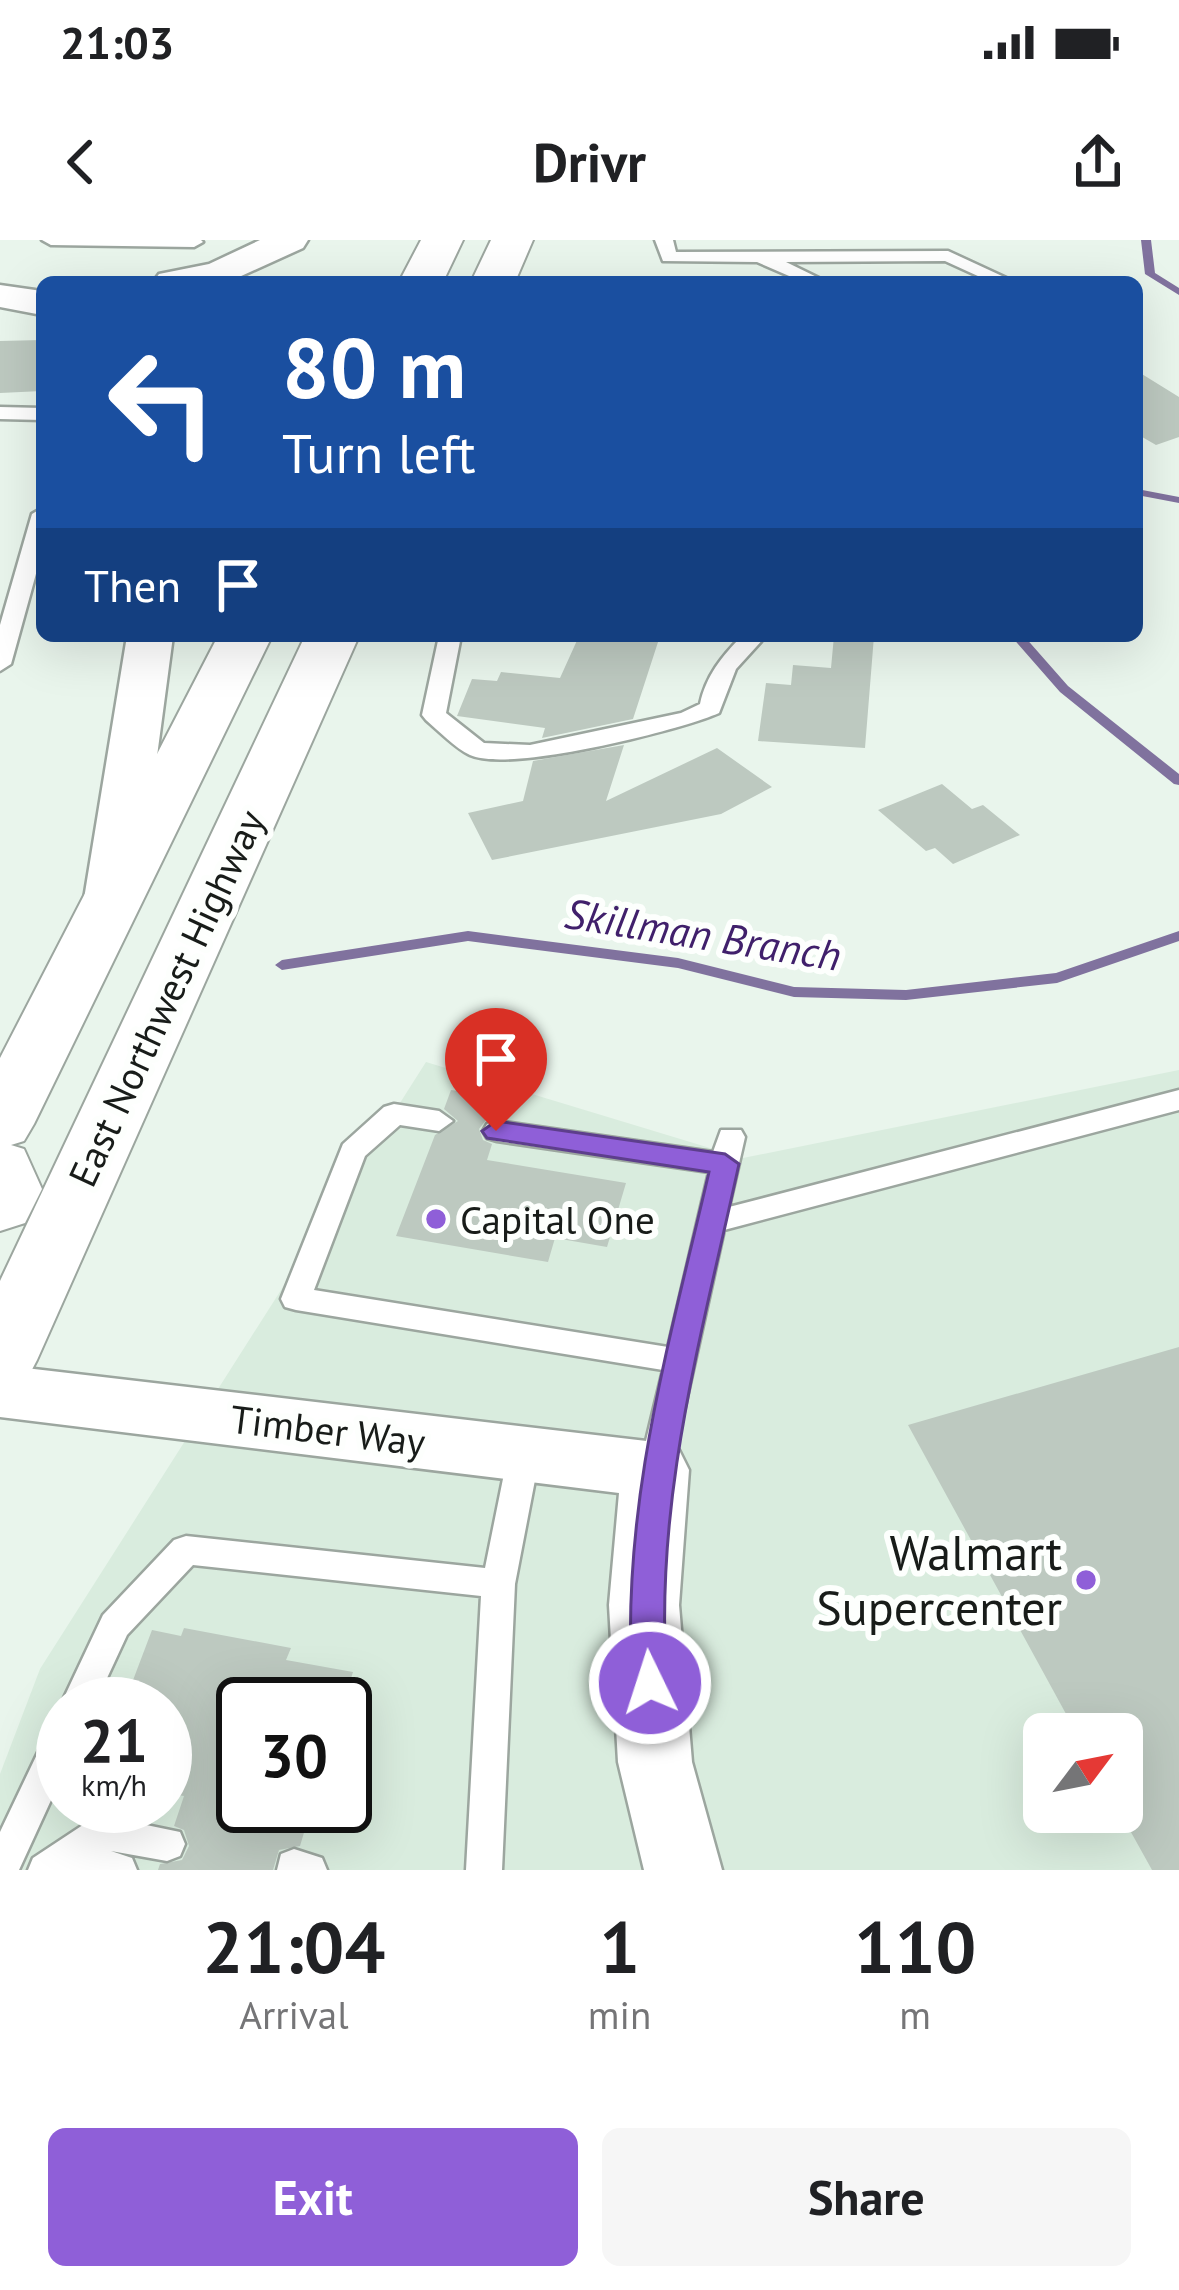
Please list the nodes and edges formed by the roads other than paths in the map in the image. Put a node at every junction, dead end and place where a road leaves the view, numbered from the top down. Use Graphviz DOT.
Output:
graph roads {
  1 [pos="51,240"];
  2 [pos="290,240"];
  3 [pos="442,240"];
  4 [pos="512,240"];
  5 [pos="664,240"];
  6 [pos="194,242"];
  7 [pos="760,257"];
  8 [pos="203,276"];
  9 [pos="424,276"];
  10 [pos="496,276"];
  11 [pos="804,276"];
  12 [pos="993,276"];
  13 [pos="0,296"];
  14 [pos="36,302"];
  15 [pos="0,413"];
  16 [pos="36,414"];
  17 [pos="36,535"];
  18 [pos="149,642"];
  19 [pos="242,642"];
  20 [pos="329,642"];
  21 [pos="450,642"];
  22 [pos="748,642"];
  23 [pos="0,664"];
  24 [pos="110,909"];
  25 [pos="1179,1100"];
  26 [pos="440,1121"];
  27 [pos="0,1124"];
  28 [pos="496,1131"];
  29 [pos="0,1167"];
  30 [pos="0,1205"];
  31 [pos="712,1222"];
  32 [pos="0,1360"];
  33 [pos="683,1361"];
  34 [pos="0,1391"];
  35 [pos="524,1454"];
  36 [pos="656,1470"];
  37 [pos="498,1584"];
  38 [pos="91,1677"];
  39 [pos="36,1794"];
  40 [pos="167,1844"];
  41 [pos="4,1863"];
  42 [pos="51,1866"];
  43 [pos="119,1870"];
  44 [pos="484,1870"];
  45 [pos="683,1870"];
  1 -- 6 [label="lane"];
  2 -- 8 [label="street"];
  3 -- 9 [label="main road"];
  4 -- 10 [label="main road"];
  5 -- 7 [label="lane"];
  7 -- 11 [label="lane"];
  7 -- 12 [label="lane"];
  13 -- 14 [label="street"];
  15 -- 16 [label="lane"];
  17 -- 23 [label="lane"];
  18 -- 24 [label="street"];
  19 -- 24 [label="main road"];
  20 -- 32 [label="main road, East Northwest Highway"];
  21 -- 22 [label="lane"];
  24 -- 27 [label="main road"];
  25 -- 31 [label="lane"];
  26 -- 33 [label="lane"];
  28 -- 31 [label="lane"];
  29 -- 30 [label="main road"];
  31 -- 33 [label="lane"];
  33 -- 36 [label="lane"];
  34 -- 35 [label="street, Timber Way"];
  35 -- 36 [label="street, Timber Way"];
  35 -- 37 [label="lane"];
  36 -- 45 [label="street"];
  37 -- 38 [label="lane"];
  37 -- 44 [label="lane"];
  39 -- 41 [label="lane"];
  40 -- 42 [label="lane"];
  41 -- 42 [label="lane"];
  42 -- 43 [label="lane"];
}
